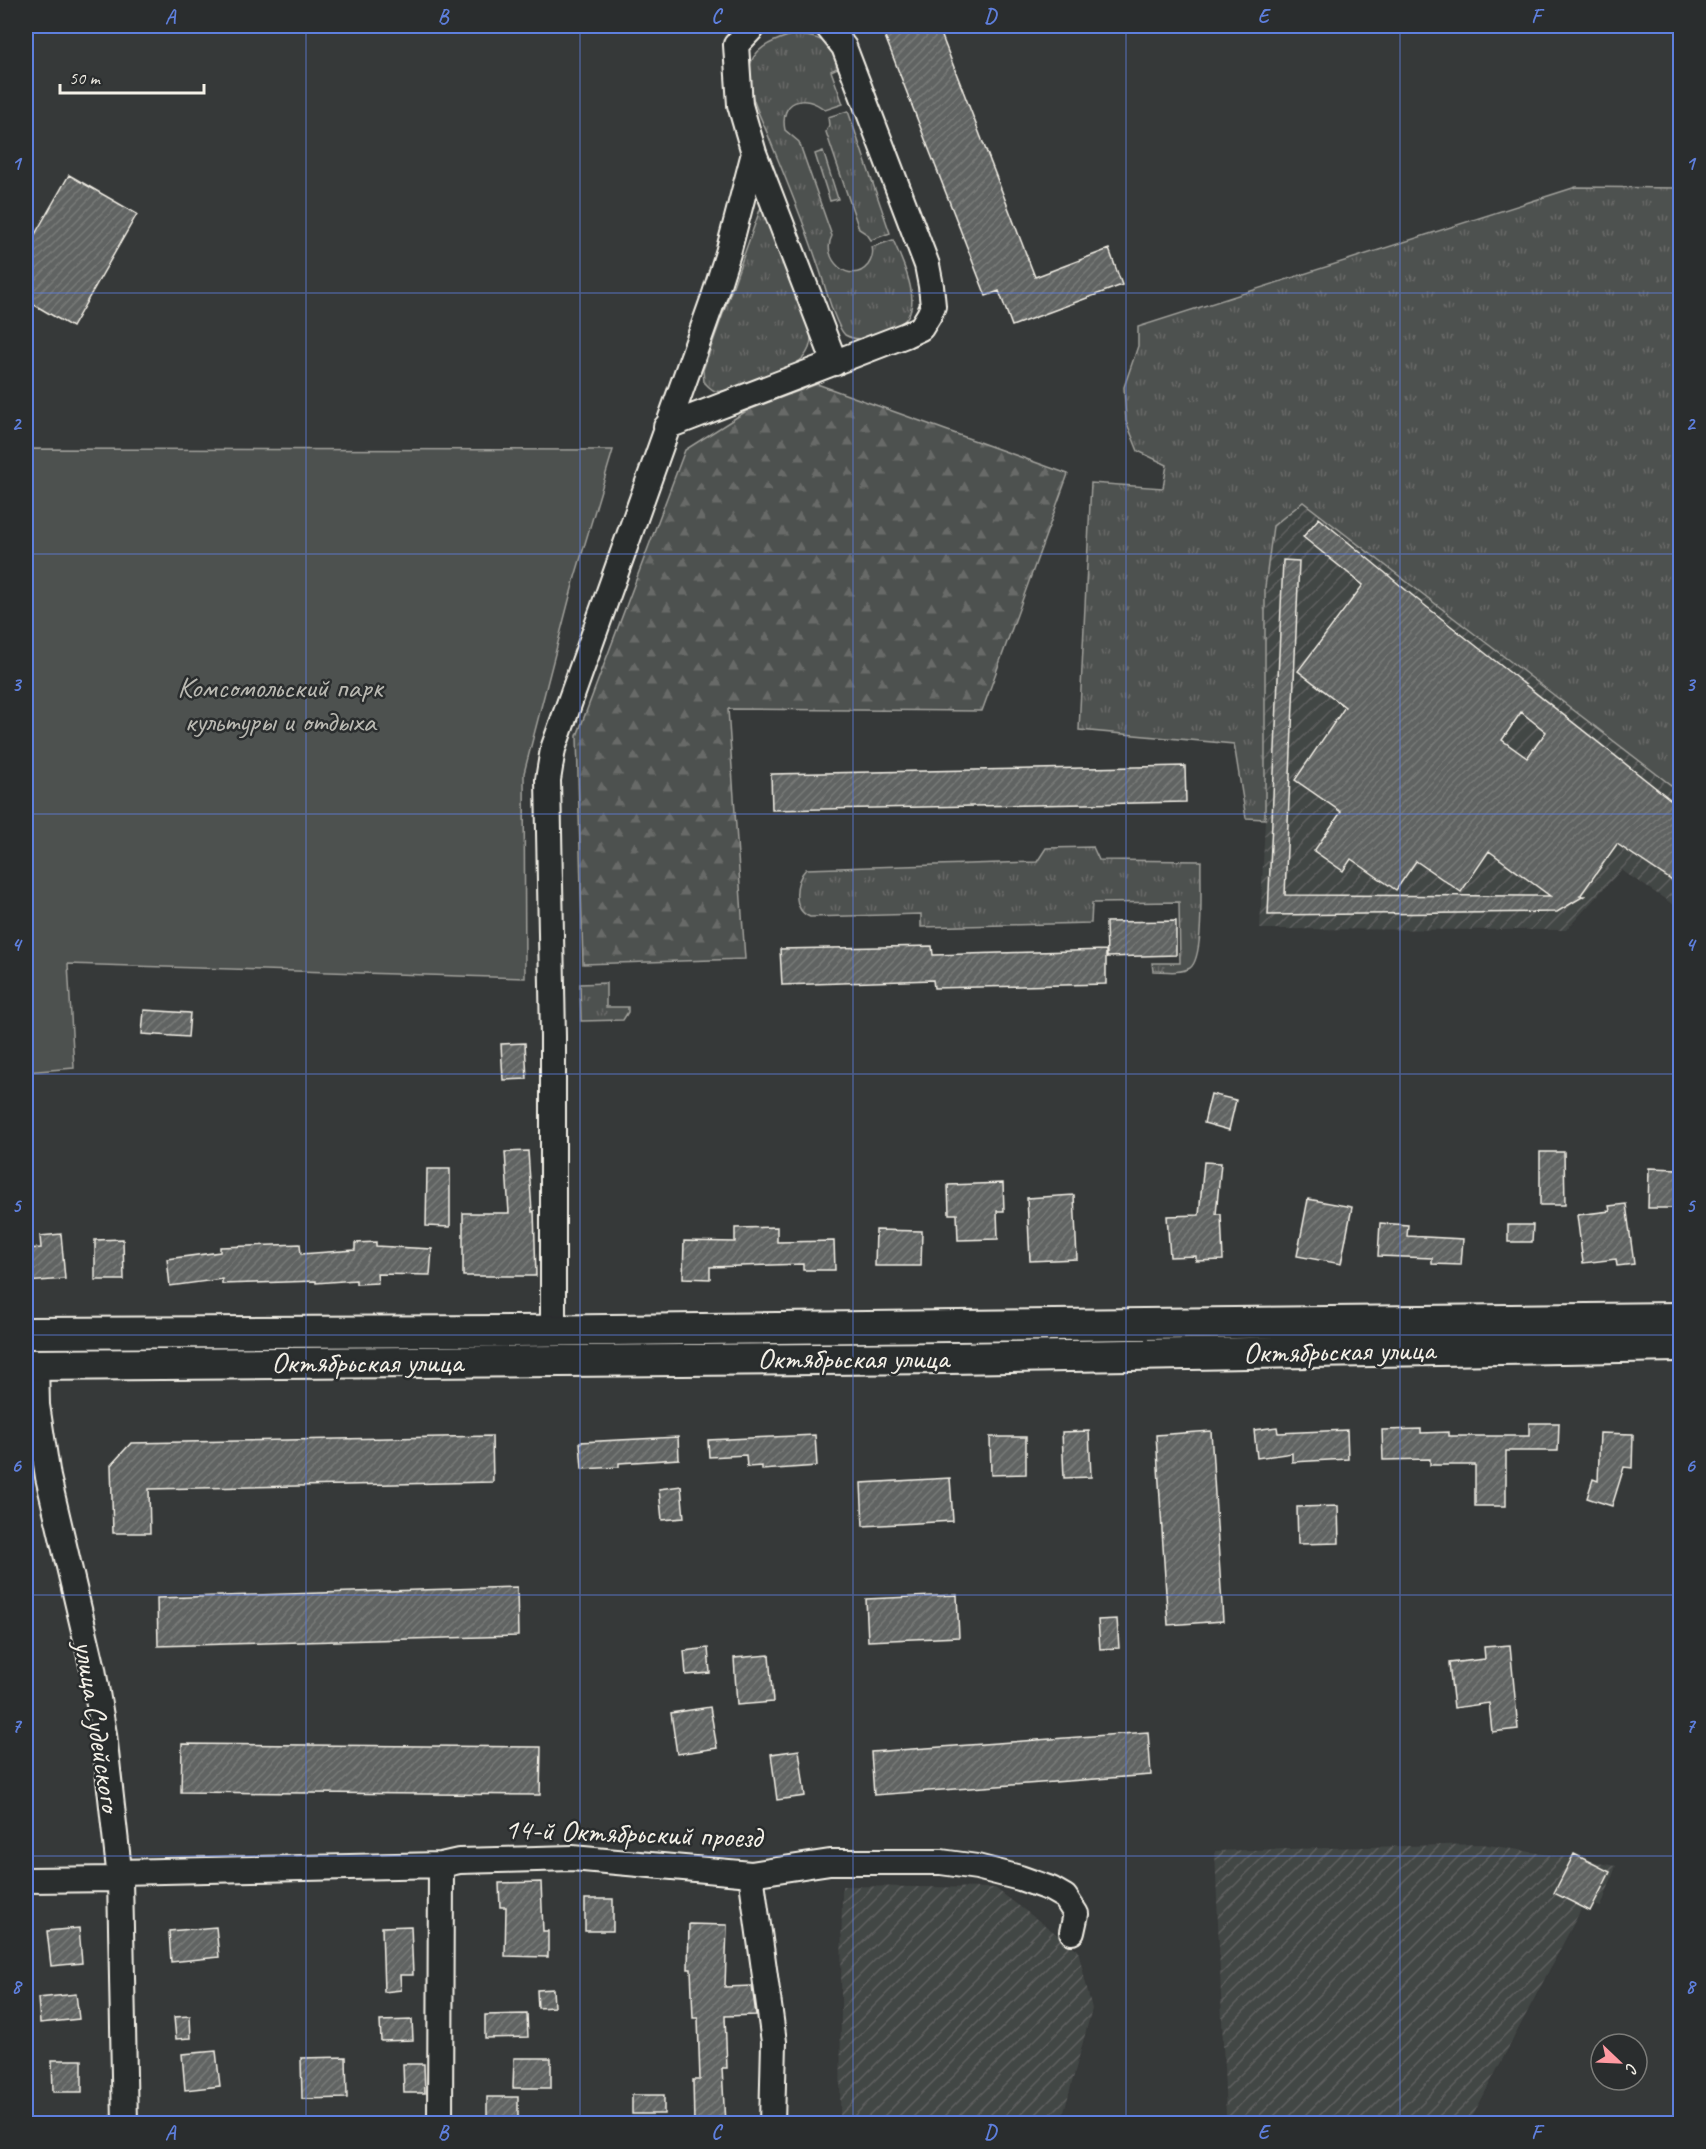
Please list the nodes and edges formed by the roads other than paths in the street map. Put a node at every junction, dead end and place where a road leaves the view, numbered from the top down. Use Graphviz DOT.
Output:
graph roads {
  1 [pos="754,26"];
  2 [pos="827,26"];
  3 [pos="754,153"];
  4 [pos="835,363"];
  5 [pos="666,427"];
  6 [pos="1680,1318"];
  7 [pos="553,1330"];
  8 [pos="30,1333"];
  9 [pos="1680,1346"];
  10 [pos="555,1360"];
  11 [pos="31,1365"];
  12 [pos="441,1865"];
  13 [pos="751,1874"];
  14 [pos="119,1876"];
  15 [pos="26,1880"];
  16 [pos="1072,1932"];
  17 [pos="125,2124"];
  18 [pos="440,2124"];
  19 [pos="772,2124"];
  1 -- 3 [label="street"];
  2 -- 4 [label="street"];
  3 -- 4 [label="street"];
  3 -- 5 [label="street"];
  4 -- 5 [label="street"];
  5 -- 7 [label="street"];
  6 -- 7 [label="main road, Октябрьская улица"];
  7 -- 8 [label="main road, Октябрьская улица"];
  7 -- 10 [label="main road"];
  8 -- 11 [label="main road, улица Судейского"];
  9 -- 10 [label="main road, Октябрьская улица"];
  10 -- 11 [label="main road, Октябрьская улица"];
  11 -- 14 [label="street, улица Судейского"];
  12 -- 13 [label="street, 14-й Октябрьский проезд"];
  12 -- 14 [label="street, 14-й Октябрьский проезд"];
  12 -- 18 [label="street"];
  13 -- 16 [label="street, 14-й Октябрьский проезд"];
  13 -- 19 [label="street"];
  14 -- 15 [label="street, 14-й Октябрьский проезд"];
  14 -- 17 [label="street, улица Судейского"];
}
